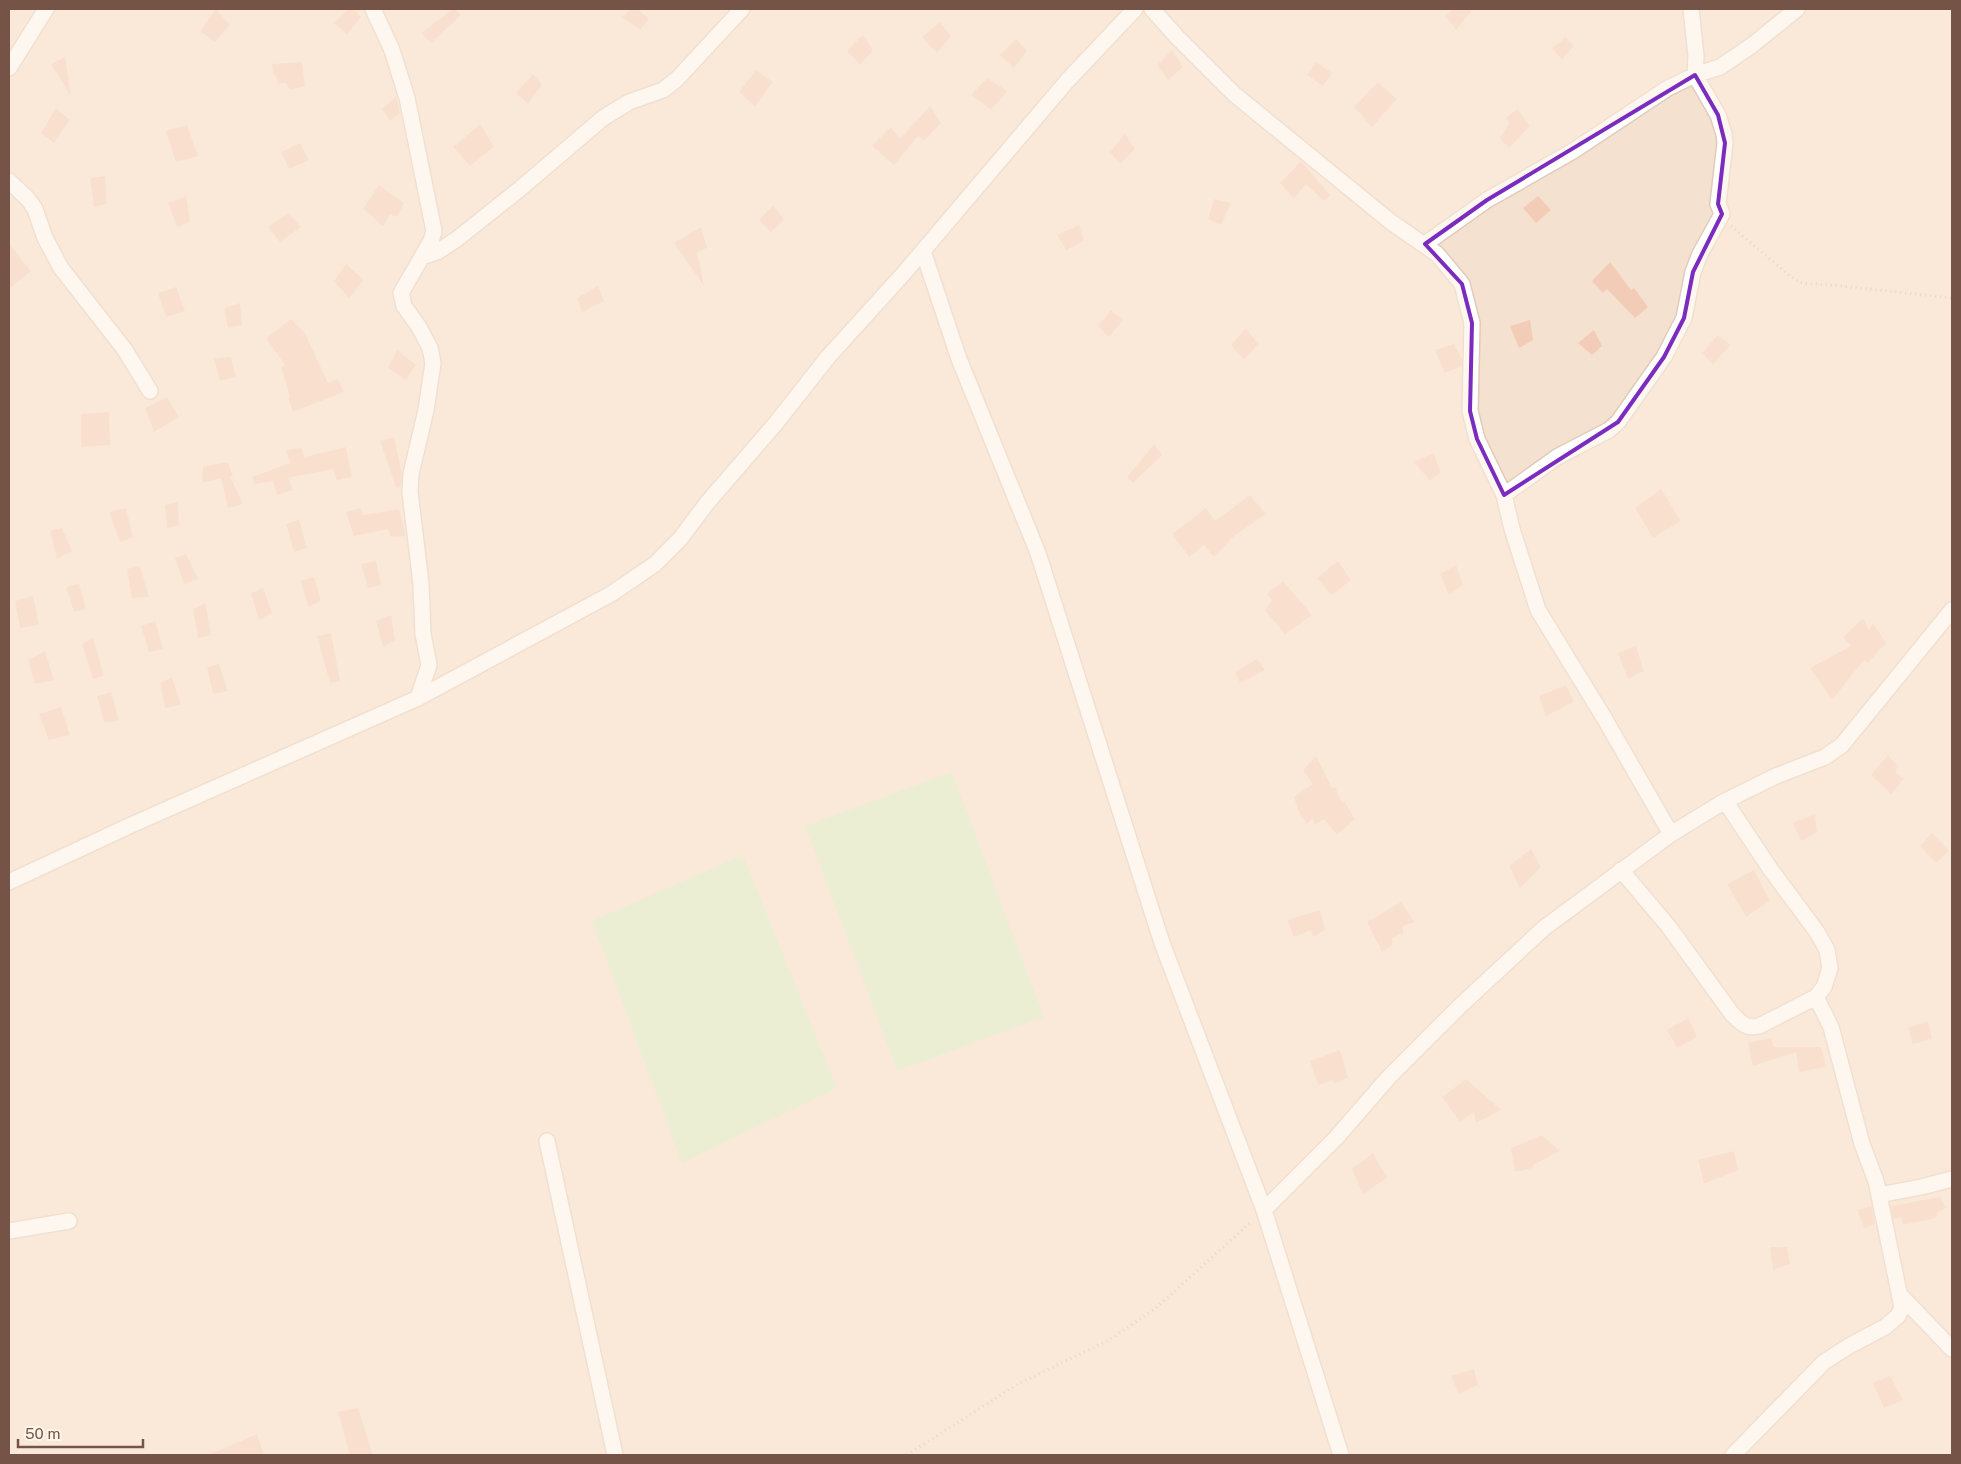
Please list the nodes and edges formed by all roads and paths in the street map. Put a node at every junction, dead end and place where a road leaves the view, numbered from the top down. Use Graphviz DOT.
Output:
graph roads {
  1 [pos="46,9"];
  2 [pos="373,9"];
  3 [pos="742,9"];
  4 [pos="1135,9"];
  5 [pos="1152,9"];
  6 [pos="1691,9"];
  7 [pos="1798,9"];
  8 [pos="9,68"];
  9 [pos="1695,75"];
  10 [pos="9,181"];
  11 [pos="1722,214"];
  12 [pos="1424,244"];
  13 [pos="924,251"];
  14 [pos="422,257"];
  15 [pos="1952,298"];
  16 [pos="150,391"];
  17 [pos="1504,495"];
  18 [pos="1952,610"];
  19 [pos="418,698"];
  20 [pos="1725,802"];
  21 [pos="1671,834"];
  22 [pos="1621,870"];
  23 [pos="9,882"];
  24 [pos="1816,997"];
  25 [pos="547,1141"];
  26 [pos="1952,1179"];
  27 [pos="1879,1195"];
  28 [pos="1264,1210"];
  29 [pos="69,1220"];
  30 [pos="9,1232"];
  31 [pos="1901,1296"];
  32 [pos="1952,1349"];
  33 [pos="615,1455"];
  34 [pos="907,1455"];
  35 [pos="1341,1455"];
  36 [pos="1733,1455"];
  1 -- 8 [label="street"];
  2 -- 14 [label="street"];
  3 -- 14 [label="street"];
  4 -- 13 [label="street"];
  5 -- 12 [label="street"];
  6 -- 9 [label="street"];
  7 -- 9 [label="street"];
  9 -- 11 [label="street"];
  9 -- 12 [label="street"];
  10 -- 16 [label="street"];
  11 -- 15 [label="path"];
  11 -- 17 [label="street"];
  12 -- 17 [label="street"];
  13 -- 19 [label="street"];
  13 -- 28 [label="street"];
  14 -- 19 [label="street"];
  17 -- 21 [label="street"];
  18 -- 20 [label="street"];
  19 -- 23 [label="street"];
  20 -- 21 [label="street"];
  20 -- 24 [label="street"];
  21 -- 22 [label="street"];
  22 -- 24 [label="street"];
  22 -- 28 [label="street"];
  24 -- 27 [label="street"];
  25 -- 33 [label="street"];
  26 -- 27 [label="street"];
  27 -- 31 [label="street"];
  28 -- 34 [label="path"];
  28 -- 35 [label="street"];
  29 -- 30 [label="street"];
  31 -- 32 [label="street"];
  31 -- 36 [label="street"];
}
